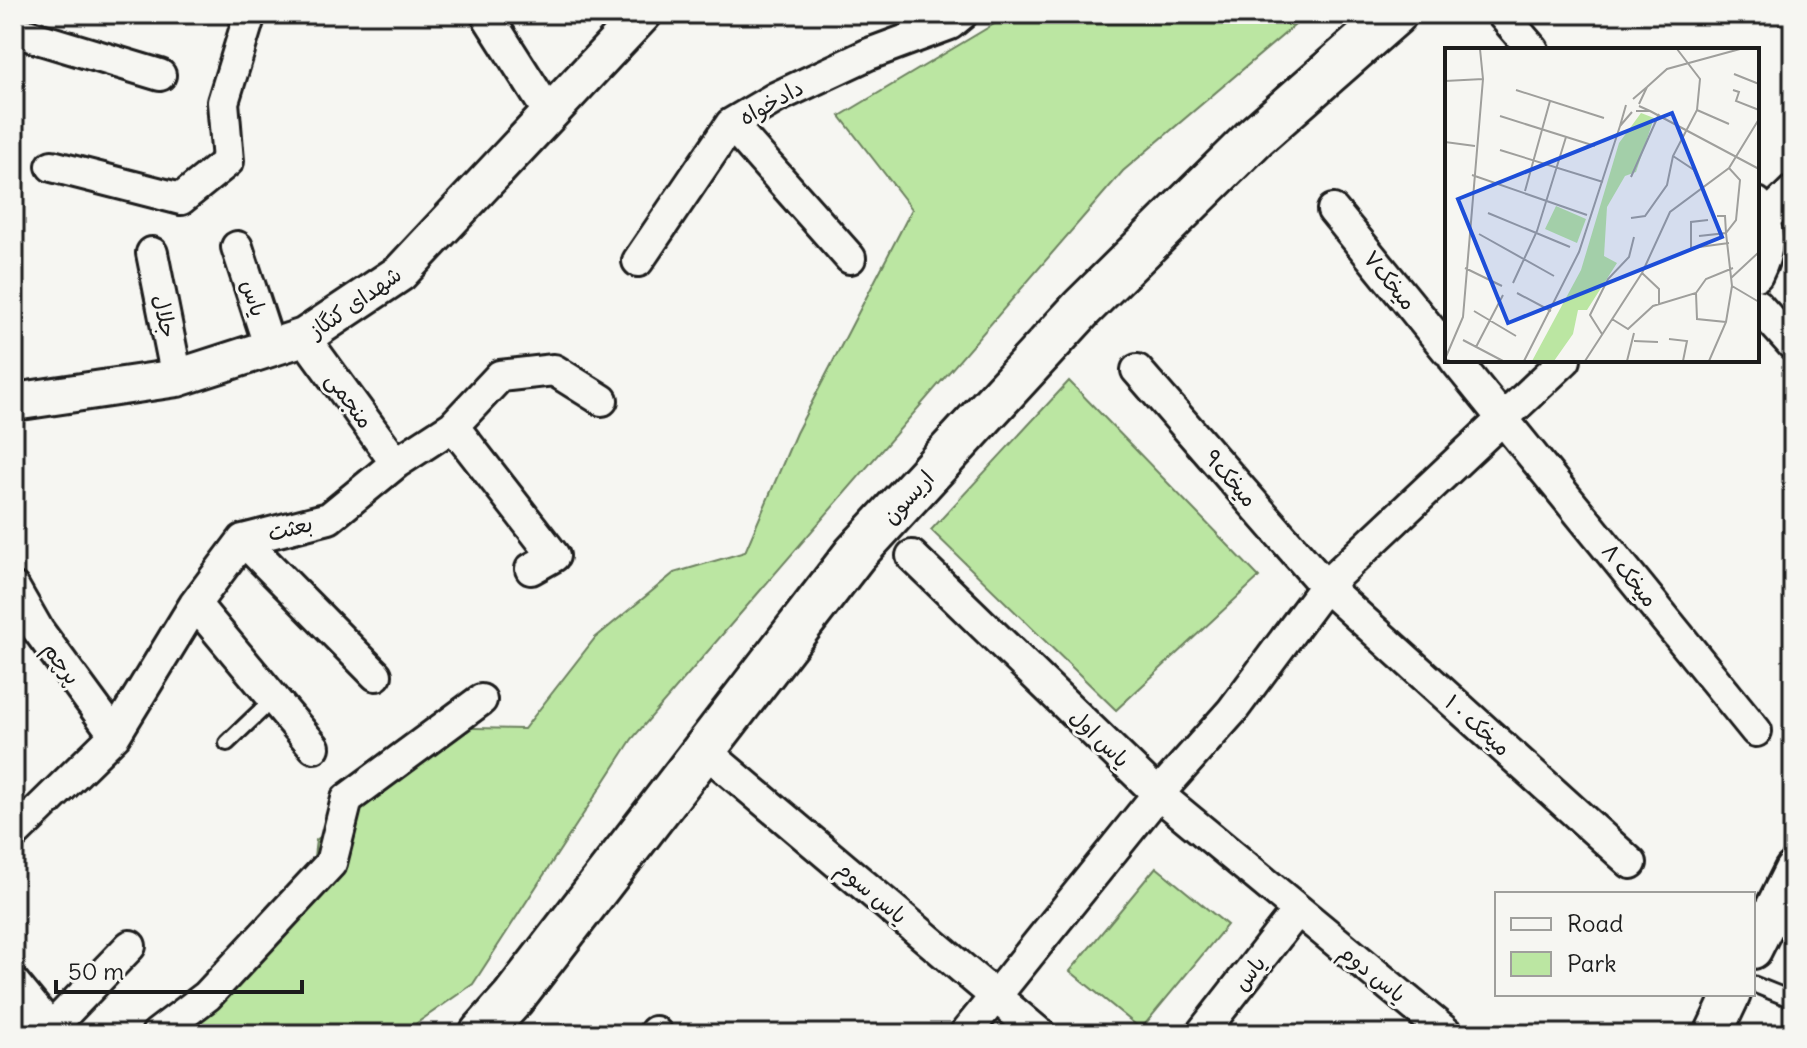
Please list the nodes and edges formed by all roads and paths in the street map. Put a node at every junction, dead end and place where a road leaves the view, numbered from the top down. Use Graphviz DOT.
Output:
graph roads {
  1 [pos="250,14"];
  2 [pos="486,14"];
  3 [pos="643,14"];
  4 [pos="962,14"];
  5 [pos="1395,14"];
  6 [pos="1502,14"];
  7 [pos="14,31"];
  8 [pos="1531,48"];
  9 [pos="160,75"];
  10 [pos="549,113"];
  11 [pos="731,124"];
  12 [pos="52,166"];
  13 [pos="1793,191"];
  14 [pos="1333,210"];
  15 [pos="1761,211"];
  16 [pos="237,247"];
  17 [pos="152,253"];
  18 [pos="850,258"];
  19 [pos="638,261"];
  20 [pos="1759,271"];
  21 [pos="1759,307"];
  22 [pos="304,337"];
  23 [pos="1793,345"];
  24 [pos="270,348"];
  25 [pos="1445,348"];
  26 [pos="1457,362"];
  27 [pos="1563,362"];
  28 [pos="1137,370"];
  29 [pos="177,378"];
  30 [pos="602,400"];
  31 [pos="14,402"];
  32 [pos="1503,418"];
  33 [pos="453,426"];
  34 [pos="396,463"];
  35 [pos="243,540"];
  36 [pos="912,556"];
  37 [pos="531,569"];
  38 [pos="1325,586"];
  39 [pos="14,588"];
  40 [pos="195,604"];
  41 [pos="376,675"];
  42 [pos="273,699"];
  43 [pos="481,700"];
  44 [pos="1756,731"];
  45 [pos="115,735"];
  46 [pos="227,743"];
  47 [pos="314,747"];
  48 [pos="704,750"];
  49 [pos="1158,794"];
  50 [pos="14,834"];
  51 [pos="1631,863"];
  52 [pos="1793,870"];
  53 [pos="1297,911"];
  54 [pos="130,946"];
  55 [pos="1755,946"];
  56 [pos="14,983"];
  57 [pos="1755,985"];
  58 [pos="996,996"];
  59 [pos="1731,996"];
  60 [pos="1793,1000"];
  61 [pos="39,1025"];
  62 [pos="157,1034"];
  63 [pos="481,1034"];
  64 [pos="965,1034"];
  65 [pos="1040,1034"];
  66 [pos="1201,1034"];
  67 [pos="1448,1034"];
  68 [pos="1713,1034"];
  1 -- 12 [label="street"];
  2 -- 10 [label="street"];
  3 -- 10 [label="street, شهدای کنگاز"];
  4 -- 11 [label="street, دادخواه"];
  5 -- 48 [label="main road, اریسون"];
  6 -- 8 [label="street"];
  7 -- 9 [label="street"];
  10 -- 22 [label="street, شهدای کنگاز"];
  11 -- 18 [label="street"];
  11 -- 19 [label="street, دادخواه"];
  13 -- 15 [label="street"];
  14 -- 25 [label="street, میخک۷"];
  15 -- 20 [label="street"];
  16 -- 24 [label="street, یاس"];
  17 -- 29 [label="street, جلال"];
  21 -- 23 [label="street"];
  22 -- 24 [label="street, شهدای کنگاز"];
  22 -- 34 [label="street, منجمی"];
  24 -- 29 [label="street, شهدای کنگاز"];
  26 -- 32 [label="street"];
  27 -- 32 [label="street"];
  28 -- 38 [label="street, میخک۹"];
  29 -- 31 [label="street, شهدای کنگاز"];
  30 -- 33 [label="street, بعثت"];
  32 -- 38 [label="street"];
  32 -- 44 [label="street, میخک ۸"];
  33 -- 34 [label="street, بعثت"];
  33 -- 37 [label="street"];
  34 -- 35 [label="street, بعثت"];
  35 -- 40 [label="street, بعثت"];
  35 -- 41 [label="street"];
  36 -- 49 [label="street, یاس اول"];
  38 -- 49 [label="street"];
  38 -- 51 [label="street, میخک ۰ ۱"];
  39 -- 45 [label="street, پرچم"];
  40 -- 42 [label="street"];
  40 -- 45 [label="street, بعثت"];
  42 -- 46 [label="lane"];
  42 -- 47 [label="street"];
  43 -- 62 [label="street"];
  45 -- 50 [label="street, بعثت"];
  48 -- 58 [label="street, یاس سوم"];
  48 -- 63 [label="main road, اریسون"];
  49 -- 53 [label="street, یاس اول"];
  49 -- 58 [label="street"];
  52 -- 55 [label="street"];
  53 -- 66 [label="street, یاس"];
  53 -- 67 [label="street, یاس دوم"];
  54 -- 61 [label="street"];
  56 -- 61 [label="street"];
  57 -- 60 [label="lane"];
  58 -- 64 [label="street"];
  58 -- 65 [label="street, یاس سوم"];
  59 -- 68 [label="street"];
}
